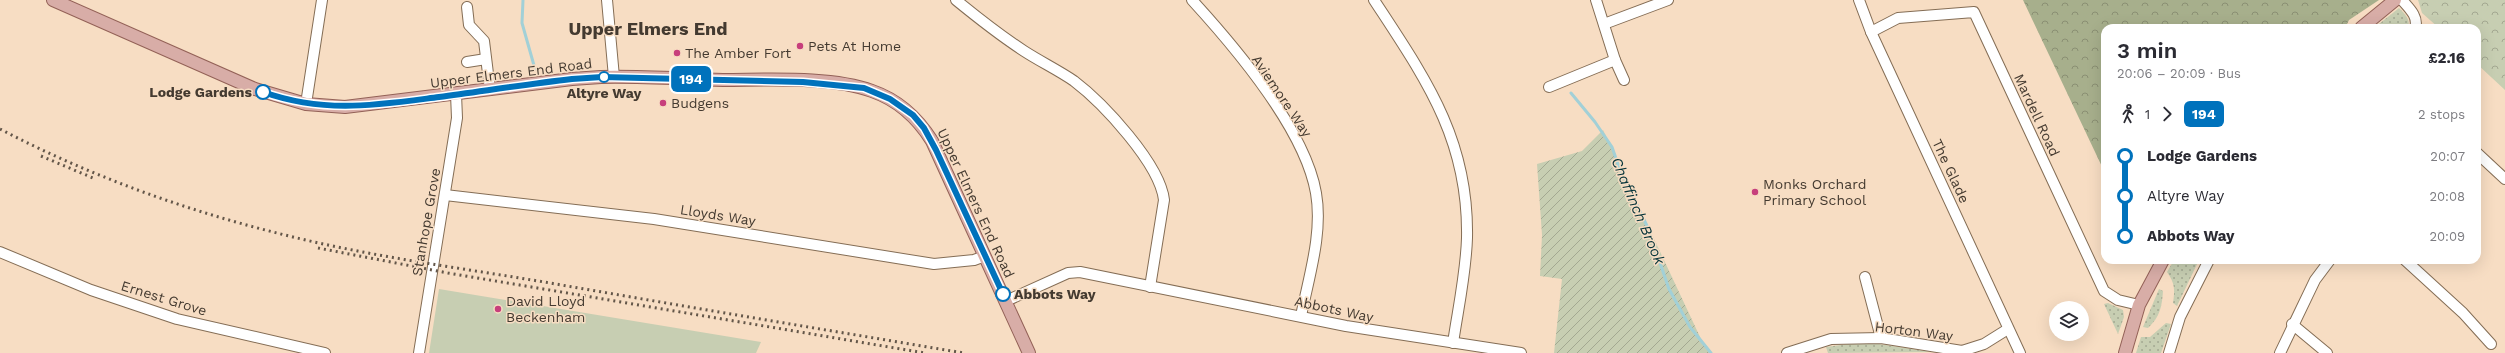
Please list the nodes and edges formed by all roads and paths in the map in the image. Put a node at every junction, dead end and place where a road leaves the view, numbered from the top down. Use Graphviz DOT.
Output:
graph roads {
  1 [pos="53,0"];
  2 [pos="322,0"];
  3 [pos="607,0"];
  4 [pos="956,0"];
  5 [pos="1192,0"];
  6 [pos="1374,0"];
  7 [pos="1596,0"];
  8 [pos="1668,0"];
  9 [pos="1859,0"];
  10 [pos="2395,0"];
  11 [pos="2402,0"];
  12 [pos="467,7"];
  13 [pos="1604,24"];
  14 [pos="2366,24"];
  15 [pos="2416,24"];
  16 [pos="1871,32"];
  17 [pos="486,59"];
  18 [pos="1615,60"];
  19 [pos="467,62"];
  20 [pos="614,77"];
  21 [pos="1624,80"];
  22 [pos="1549,87"];
  23 [pos="490,90"];
  24 [pos="456,94"];
  25 [pos="306,104"];
  26 [pos="2481,157"];
  27 [pos="2505,179"];
  28 [pos="445,195"];
  29 [pos="0,252"];
  30 [pos="985,256"];
  31 [pos="2161,264"];
  32 [pos="2207,264"];
  33 [pos="2327,264"];
  34 [pos="2409,264"];
  35 [pos="1865,276"];
  36 [pos="1150,287"];
  37 [pos="1006,301"];
  38 [pos="2139,305"];
  39 [pos="1301,316"];
  40 [pos="2292,324"];
  41 [pos="2008,329"];
  42 [pos="1881,338"];
  43 [pos="1453,343"];
  44 [pos="2491,344"];
  45 [pos="325,353"];
  46 [pos="419,353"];
  47 [pos="1029,353"];
  48 [pos="1521,353"];
  49 [pos="1789,353"];
  50 [pos="2020,353"];
  51 [pos="2125,353"];
  52 [pos="2169,353"];
  53 [pos="2280,353"];
  54 [pos="2327,353"];
  1 -- 25 [label="main road, Upper Elmers End Road"];
  2 -- 25 [label="street"];
  3 -- 20 [label="street"];
  4 -- 36 [label="street"];
  5 -- 39 [label="street, Aviemore Way"];
  6 -- 43 [label="street"];
  7 -- 13 [label="street"];
  8 -- 13 [label="street"];
  9 -- 16 [label="street, The Glade"];
  10 -- 14 [label="main road"];
  11 -- 15 [label="street"];
  12 -- 17 [label="street"];
  13 -- 18 [label="street"];
  16 -- 38 [label="street, Mardell Road"];
  16 -- 41 [label="street, The Glade"];
  17 -- 19 [label="street"];
  17 -- 23 [label="street"];
  18 -- 21 [label="street"];
  18 -- 22 [label="street"];
  20 -- 23 [label="main road, Upper Elmers End Road"];
  20 -- 30 [label="main road, Upper Elmers End Road"];
  23 -- 24 [label="main road, Upper Elmers End Road"];
  24 -- 25 [label="main road, Upper Elmers End Road"];
  24 -- 28 [label="street, Stanhope Grove"];
  26 -- 27 [label="street"];
  28 -- 30 [label="street, Lloyds Way"];
  28 -- 46 [label="street, Stanhope Grove"];
  29 -- 45 [label="street, Ernest Grove"];
  30 -- 37 [label="main road, Upper Elmers End Road"];
  31 -- 38 [label="main road"];
  32 -- 52 [label="street"];
  33 -- 40 [label="street"];
  34 -- 44 [label="street"];
  35 -- 42 [label="street"];
  36 -- 37 [label="street, Abbots Way"];
  36 -- 39 [label="street, Abbots Way"];
  37 -- 47 [label="main road, Upper Elmers End Road"];
  38 -- 51 [label="main road"];
  39 -- 43 [label="street, Abbots Way"];
  40 -- 53 [label="street"];
  40 -- 54 [label="street"];
  41 -- 42 [label="street, Horton Way"];
  41 -- 50 [label="street, The Glade"];
  42 -- 49 [label="street, Horton Way"];
  43 -- 48 [label="street, Abbots Way"];
}
